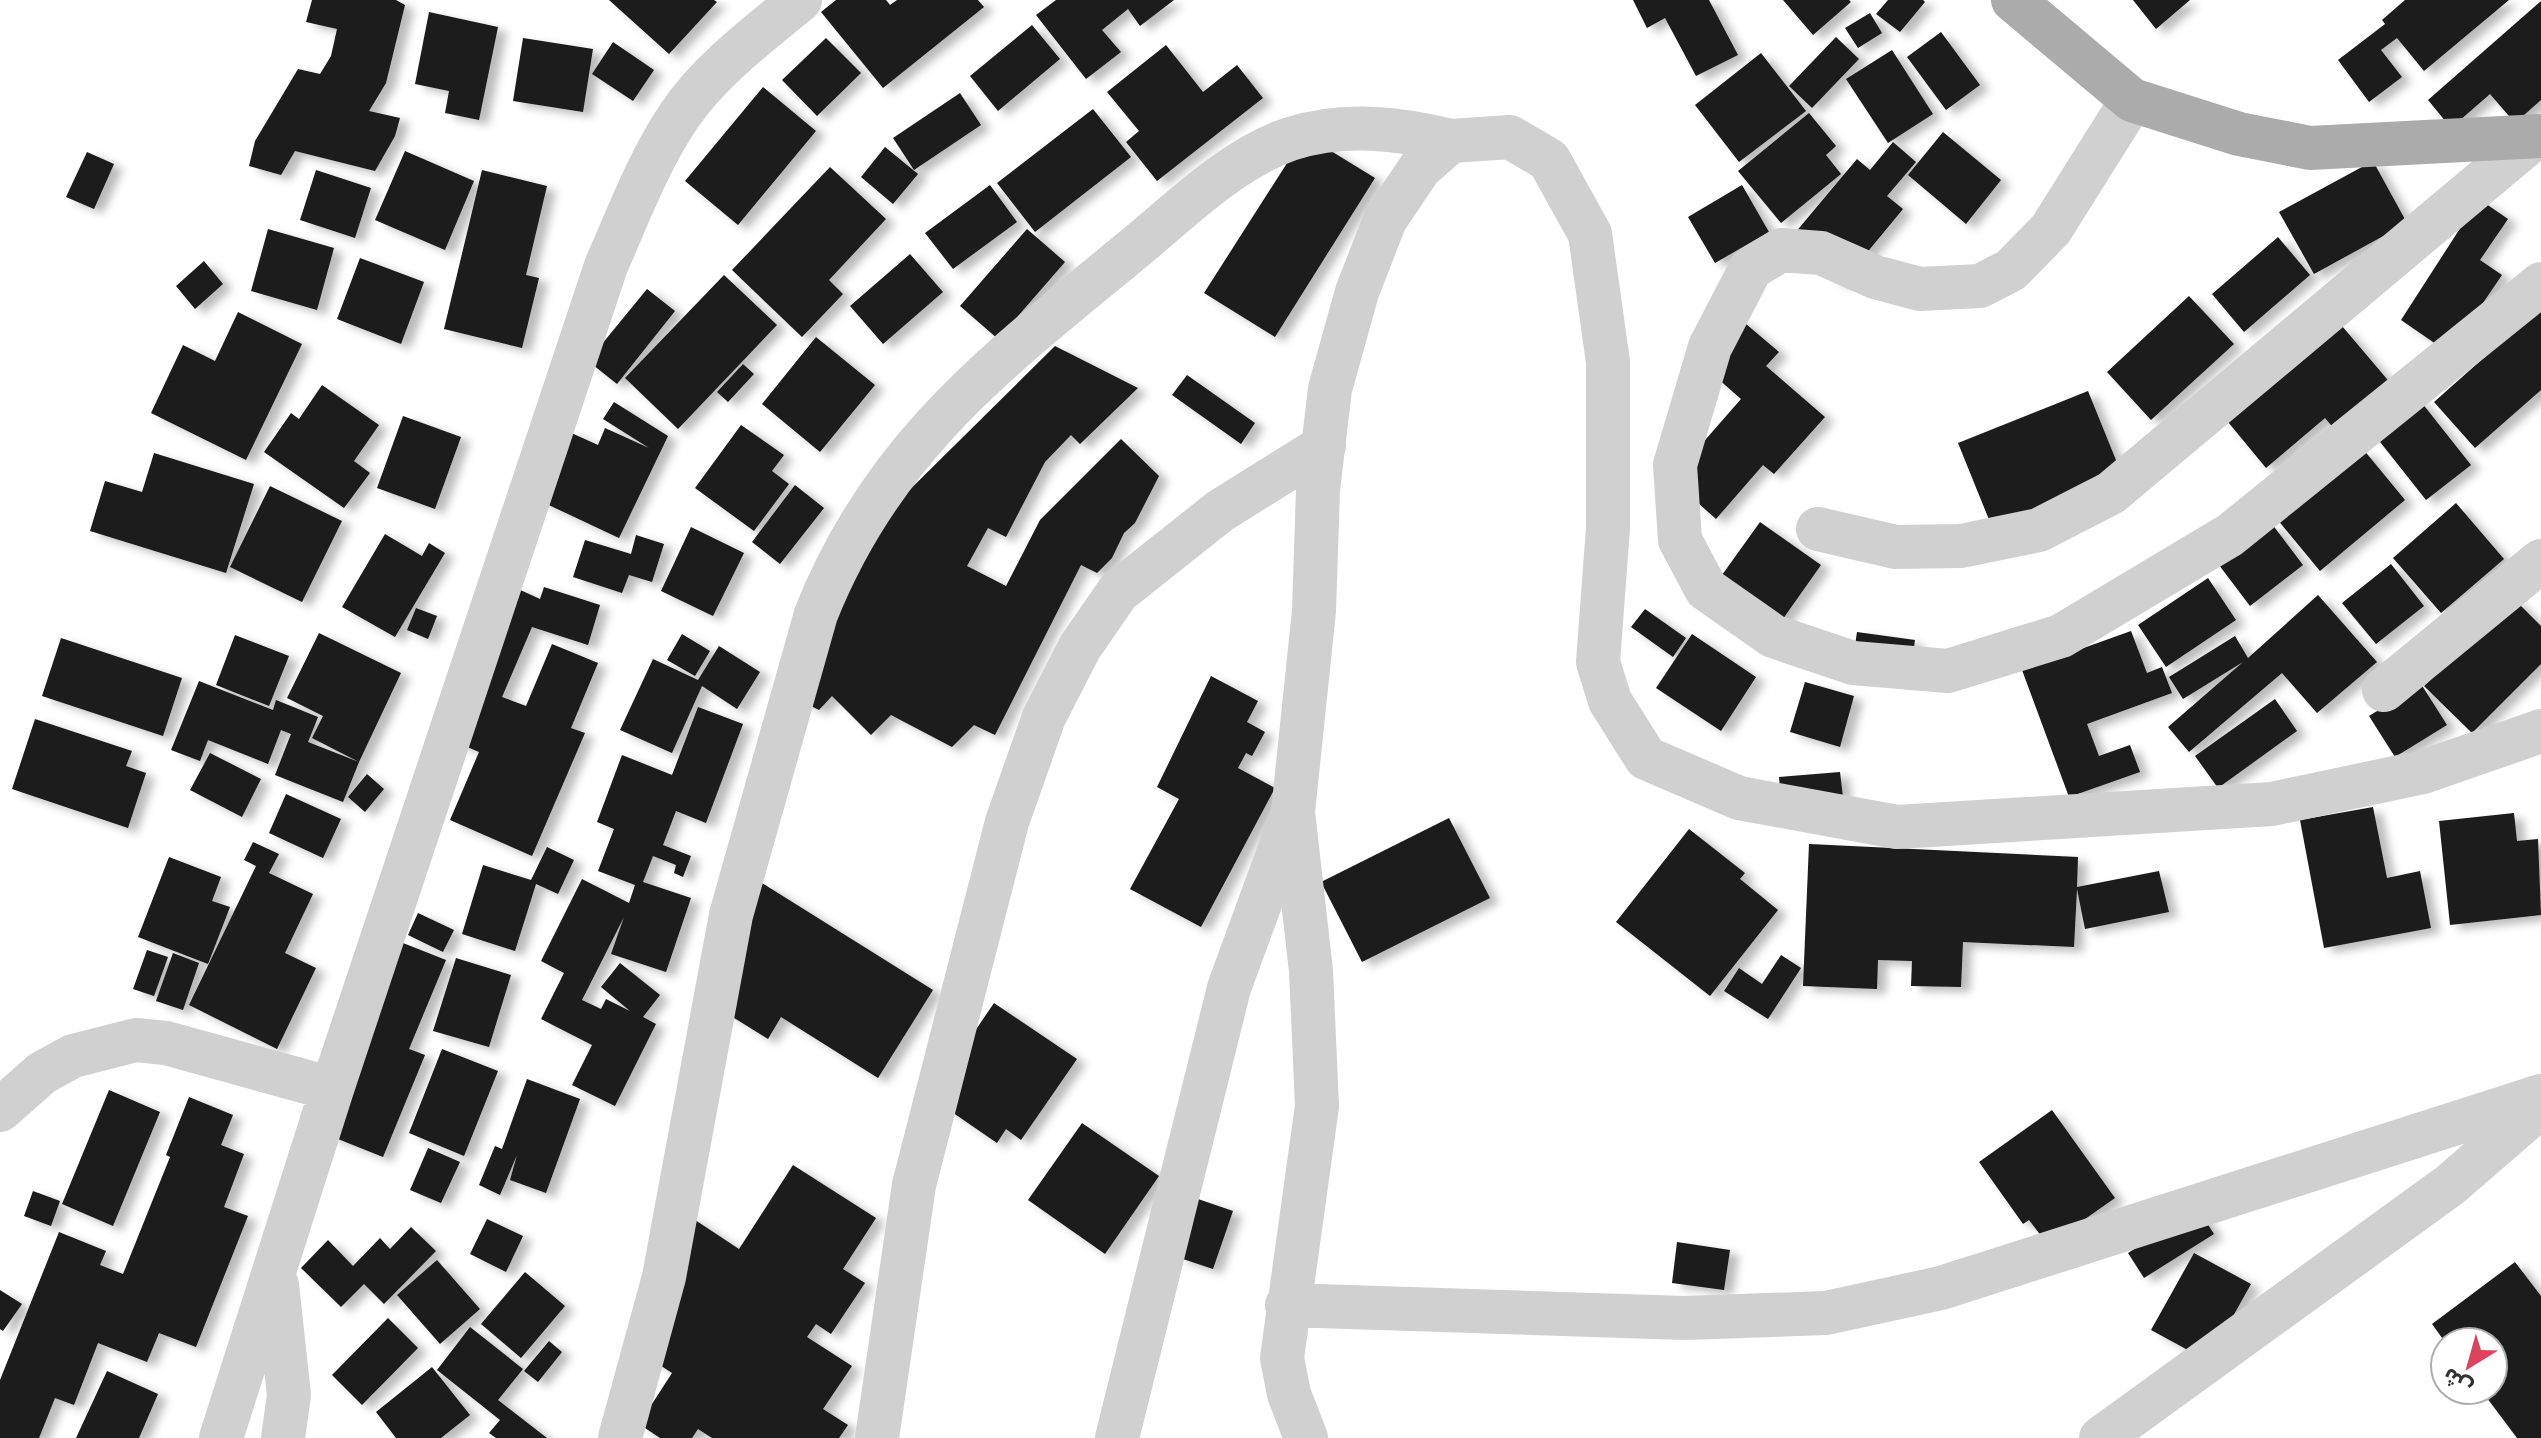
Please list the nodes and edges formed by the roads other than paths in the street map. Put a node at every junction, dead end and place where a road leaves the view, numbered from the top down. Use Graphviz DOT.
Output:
graph roads {
  1 [pos="800,0"];
  2 [pos="2013,0"];
  3 [pos="2132,100"];
  4 [pos="2537,138"];
  5 [pos="1451,141"];
  6 [pos="2541,284"];
  7 [pos="1324,446"];
  8 [pos="1818,529"];
  9 [pos="2541,561"];
  10 [pos="2384,690"];
  11 [pos="2541,731"];
  12 [pos="1293,812"];
  13 [pos="332,1089"];
  14 [pos="2541,1096"];
  15 [pos="2541,1106"];
  16 [pos="0,1110"];
  17 [pos="275,1270"];
  18 [pos="1287,1305"];
  19 [pos="221,1438"];
  20 [pos="283,1438"];
  21 [pos="620,1438"];
  22 [pos="877,1438"];
  23 [pos="1117,1438"];
  24 [pos="1306,1438"];
  25 [pos="2101,1438"];
  1 -- 13 [label="street"];
  2 -- 3 [label="main road"];
  3 -- 4 [label="main road"];
  3 -- 6 [label="street"];
  4 -- 8 [label="street"];
  5 -- 7 [label="street"];
  5 -- 11 [label="street"];
  5 -- 21 [label="street"];
  7 -- 12 [label="street"];
  7 -- 22 [label="street"];
  9 -- 10 [label="street"];
  12 -- 18 [label="street"];
  12 -- 23 [label="street"];
  13 -- 16 [label="street"];
  13 -- 17 [label="street"];
  14 -- 18 [label="street"];
  15 -- 25 [label="street"];
  17 -- 19 [label="street"];
  17 -- 20 [label="street"];
  18 -- 24 [label="street"];
}
